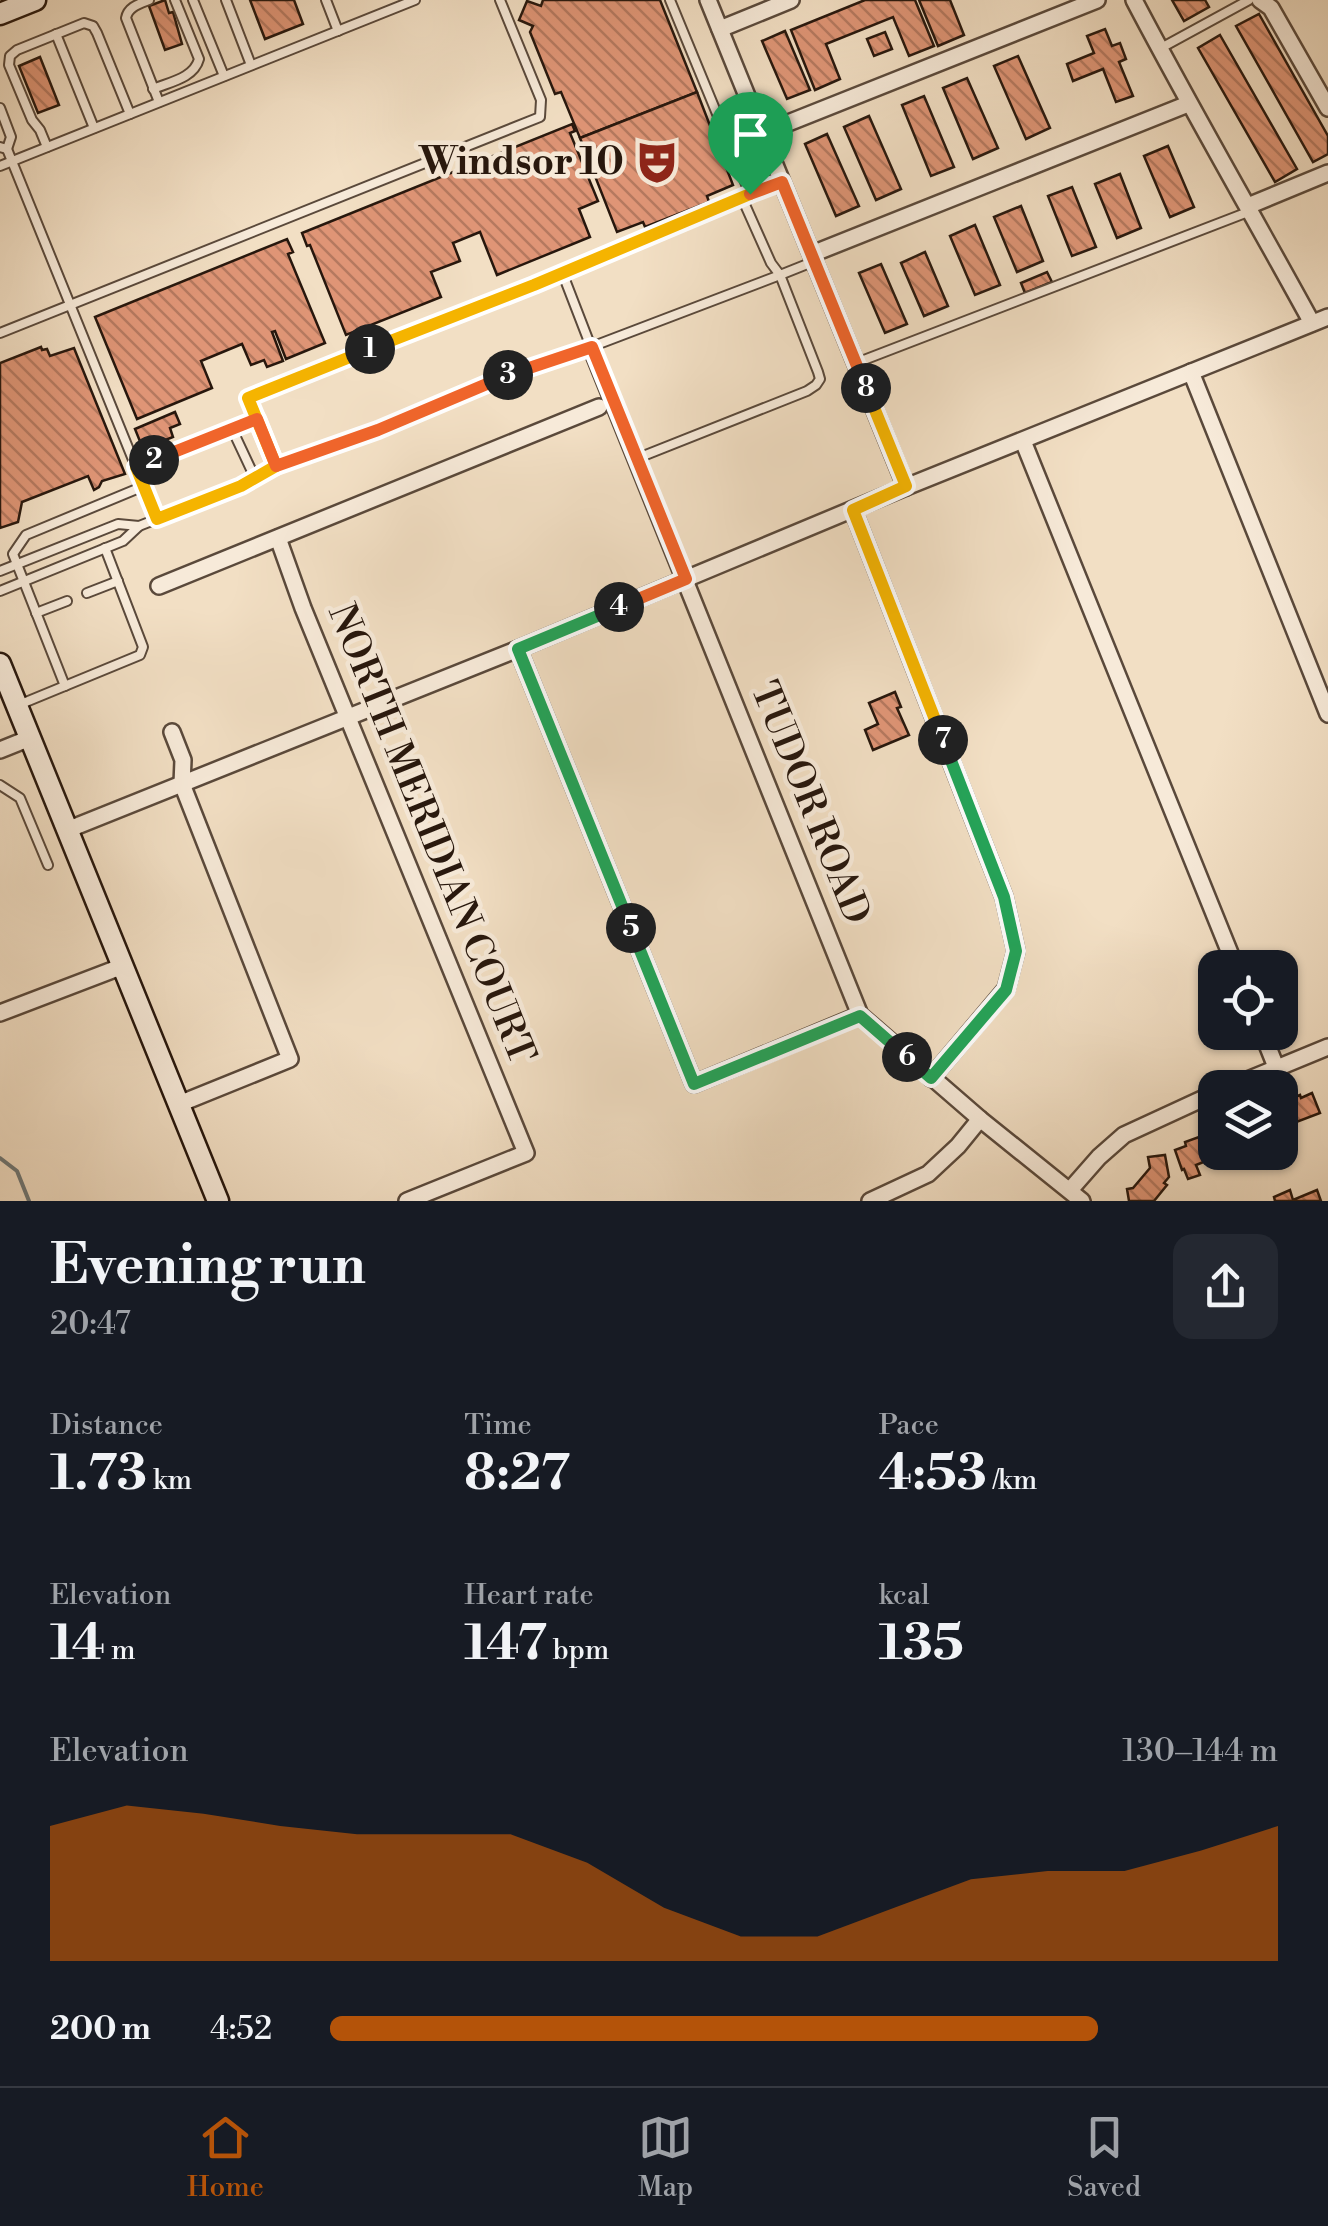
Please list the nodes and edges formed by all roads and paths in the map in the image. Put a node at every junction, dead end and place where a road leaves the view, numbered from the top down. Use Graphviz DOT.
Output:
graph roads {
  1 [pos="35,0"];
  2 [pos="149,0"];
  3 [pos="175,0"];
  4 [pos="193,0"];
  5 [pos="226,0"];
  6 [pos="326,0"];
  7 [pos="415,0"];
  8 [pos="500,0"];
  9 [pos="670,0"];
  10 [pos="708,0"];
  11 [pos="791,0"];
  12 [pos="1098,0"];
  13 [pos="1134,0"];
  14 [pos="1249,0"];
  15 [pos="1260,0"];
  16 [pos="2,9"];
  17 [pos="720,29"];
  18 [pos="338,31"];
  19 [pos="56,34"];
  20 [pos="1159,49"];
  21 [pos="252,66"];
  22 [pos="224,76"];
  23 [pos="154,88"];
  24 [pos="159,102"];
  25 [pos="1188,104"];
  26 [pos="0,108"];
  27 [pos="1328,108"];
  28 [pos="130,114"];
  29 [pos="94,128"];
  30 [pos="762,134"];
  31 [pos="47,147"];
  32 [pos="3,148"];
  33 [pos="12,161"];
  34 [pos="0,166"];
  35 [pos="1328,173"];
  36 [pos="782,182"];
  37 [pos="746,196"];
  38 [pos="1250,208"];
  39 [pos="814,258"];
  40 [pos="562,272"];
  41 [pos="780,275"];
  42 [pos="71,305"];
  43 [pos="1320,320"];
  44 [pos="0,333"];
  45 [pos="592,347"];
  46 [pos="856,363"];
  47 [pos="1191,372"];
  48 [pos="599,407"];
  49 [pos="257,419"];
  50 [pos="232,429"];
  51 [pos="1023,441"];
  52 [pos="640,465"];
  53 [pos="276,466"];
  54 [pos="136,467"];
  55 [pos="255,478"];
  56 [pos="144,486"];
  57 [pos="906,486"];
  58 [pos="853,510"];
  59 [pos="157,519"];
  60 [pos="139,526"];
  61 [pos="278,538"];
  62 [pos="105,548"];
  63 [pos="17,565"];
  64 [pos="0,572"];
  65 [pos="686,579"];
  66 [pos="24,581"];
  67 [pos="118,581"];
  68 [pos="158,586"];
  69 [pos="0,591"];
  70 [pos="87,593"];
  71 [pos="67,601"];
  72 [pos="36,613"];
  73 [pos="518,649"];
  74 [pos="0,664"];
  75 [pos="65,686"];
  76 [pos="17,706"];
  77 [pos="1328,714"];
  78 [pos="348,716"];
  79 [pos="172,732"];
  80 [pos="30,738"];
  81 [pos="0,750"];
  82 [pos="182,784"];
  83 [pos="0,785"];
  84 [pos="67,830"];
  85 [pos="48,865"];
  86 [pos="1229,950"];
  87 [pos="123,966"];
  88 [pos="0,1014"];
  89 [pos="860,1016"];
  90 [pos="1328,1047"];
  91 [pos="1269,1050"];
  92 [pos="1276,1067"];
  93 [pos="1269,1070"];
  94 [pos="931,1078"];
  95 [pos="1198,1101"];
  96 [pos="179,1104"];
  97 [pos="980,1119"];
  98 [pos="1076,1195"];
  99 [pos="218,1201"];
  100 [pos="407,1201"];
  101 [pos="870,1201"];
  1 -- 16 [label="main road"];
  2 -- 23 [label="lane"];
  3 -- 23 [label="lane"];
  4 -- 22 [label="lane"];
  5 -- 21 [label="lane"];
  6 -- 18 [label="lane"];
  7 -- 18 [label="lane"];
  8 -- 42 [label="lane"];
  9 -- 37 [label="lane"];
  10 -- 17 [label="street"];
  11 -- 17 [label="street"];
  12 -- 30 [label="street"];
  13 -- 20 [label="street"];
  14 -- 20 [label="lane"];
  15 -- 27 [label="street"];
  17 -- 30 [label="street"];
  18 -- 21 [label="lane"];
  19 -- 28 [label="lane"];
  19 -- 29 [label="lane"];
  19 -- 31 [label="lane"];
  20 -- 25 [label="street"];
  21 -- 22 [label="lane"];
  22 -- 24 [label="lane"];
  23 -- 24 [label="lane"];
  24 -- 28 [label="lane"];
  25 -- 38 [label="street"];
  25 -- 39 [label="street"];
  26 -- 32 [label="lane"];
  28 -- 29 [label="lane"];
  29 -- 31 [label="lane"];
  30 -- 36 [label="street"];
  31 -- 33 [label="lane"];
  32 -- 33 [label="lane"];
  33 -- 34 [label="lane"];
  33 -- 42 [label="lane"];
  35 -- 38 [label="street"];
  36 -- 37 [label="lane"];
  36 -- 39 [label="street"];
  37 -- 40 [label="lane"];
  37 -- 41 [label="lane"];
  38 -- 43 [label="street"];
  38 -- 46 [label="lane"];
  39 -- 41 [label="lane"];
  39 -- 46 [label="street"];
  40 -- 45 [label="lane"];
  40 -- 49 [label="lane"];
  41 -- 45 [label="lane"];
  41 -- 52 [label="lane"];
  42 -- 44 [label="lane"];
  42 -- 54 [label="lane"];
  43 -- 47 [label="street"];
  45 -- 52 [label="street, TUDOR ROAD"];
  45 -- 53 [label="lane"];
  46 -- 57 [label="street"];
  47 -- 51 [label="street"];
  47 -- 77 [label="street"];
  48 -- 61 [label="street"];
  49 -- 50 [label="lane"];
  49 -- 53 [label="lane"];
  50 -- 54 [label="lane"];
  50 -- 55 [label="lane"];
  51 -- 57 [label="street"];
  51 -- 86 [label="street"];
  52 -- 65 [label="street, TUDOR ROAD"];
  53 -- 55 [label="lane"];
  54 -- 56 [label="lane"];
  55 -- 59 [label="lane"];
  56 -- 59 [label="lane"];
  56 -- 63 [label="lane"];
  57 -- 58 [label="street"];
  58 -- 65 [label="street"];
  58 -- 94 [label="street"];
  59 -- 60 [label="lane"];
  60 -- 62 [label="lane"];
  60 -- 63 [label="lane"];
  61 -- 68 [label="street"];
  61 -- 78 [label="street, NORTH MERIDIAN COURT"];
  62 -- 66 [label="lane"];
  62 -- 67 [label="lane"];
  63 -- 64 [label="lane"];
  63 -- 66 [label="lane"];
  65 -- 73 [label="street"];
  65 -- 89 [label="street, TUDOR ROAD"];
  66 -- 69 [label="lane"];
  66 -- 72 [label="lane"];
  67 -- 70 [label="lane"];
  67 -- 75 [label="lane"];
  71 -- 72 [label="lane"];
  72 -- 75 [label="lane"];
  73 -- 78 [label="street"];
  73 -- 89 [label="street"];
  74 -- 76 [label="main road"];
  75 -- 76 [label="lane"];
  76 -- 80 [label="main road"];
  78 -- 82 [label="street"];
  78 -- 100 [label="street, NORTH MERIDIAN COURT"];
  79 -- 82 [label="street"];
  80 -- 81 [label="street"];
  80 -- 84 [label="main road"];
  82 -- 84 [label="street"];
  82 -- 96 [label="street"];
  83 -- 85 [label="lane"];
  84 -- 87 [label="main road"];
  87 -- 88 [label="street"];
  87 -- 96 [label="main road"];
  89 -- 94 [label="street, TUDOR ROAD"];
  90 -- 92 [label="street"];
  91 -- 92 [label="street"];
  92 -- 93 [label="street"];
  94 -- 97 [label="street, TUDOR ROAD"];
  95 -- 98 [label="street"];
  96 -- 99 [label="main road"];
  97 -- 98 [label="street, TUDOR ROAD"];
  97 -- 101 [label="street"];
}
